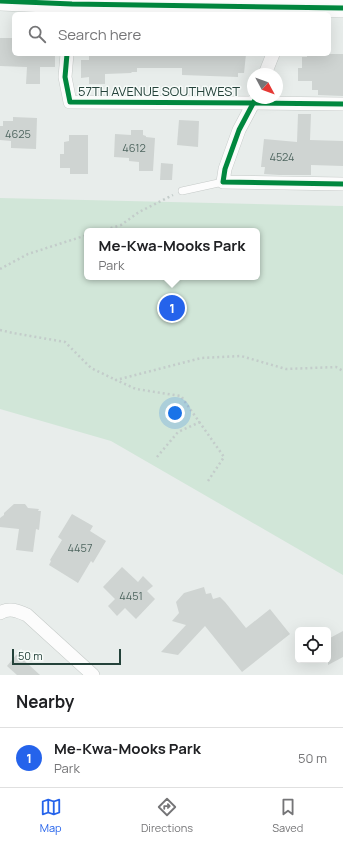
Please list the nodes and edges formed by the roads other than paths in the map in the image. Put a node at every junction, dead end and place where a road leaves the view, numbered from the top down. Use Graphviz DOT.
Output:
graph roads {
  1 [pos="0,1"];
  2 [pos="343,8"];
  3 [pos="71,9"];
  4 [pos="291,11"];
  5 [pos="67,56"];
  6 [pos="272,56"];
  7 [pos="267,68"];
  8 [pos="247,100"];
  9 [pos="283,101"];
  10 [pos="253,104"];
  11 [pos="343,104"];
  12 [pos="223,182"];
  13 [pos="343,184"];
  14 [pos="182,190"];
  15 [pos="0,613"];
  16 [pos="93,675"];
  1 -- 3 [label="main road"];
  2 -- 4 [label="main road"];
  3 -- 4 [label="main road"];
  5 -- 8 [label="street, 57TH AVENUE SOUTHWEST"];
  6 -- 7 [label="street"];
  9 -- 11 [label="street, 57TH AVENUE SOUTHWEST"];
  10 -- 12 [label="street"];
  12 -- 13 [label="street"];
  12 -- 14 [label="lane"];
  15 -- 16 [label="street"];
}
